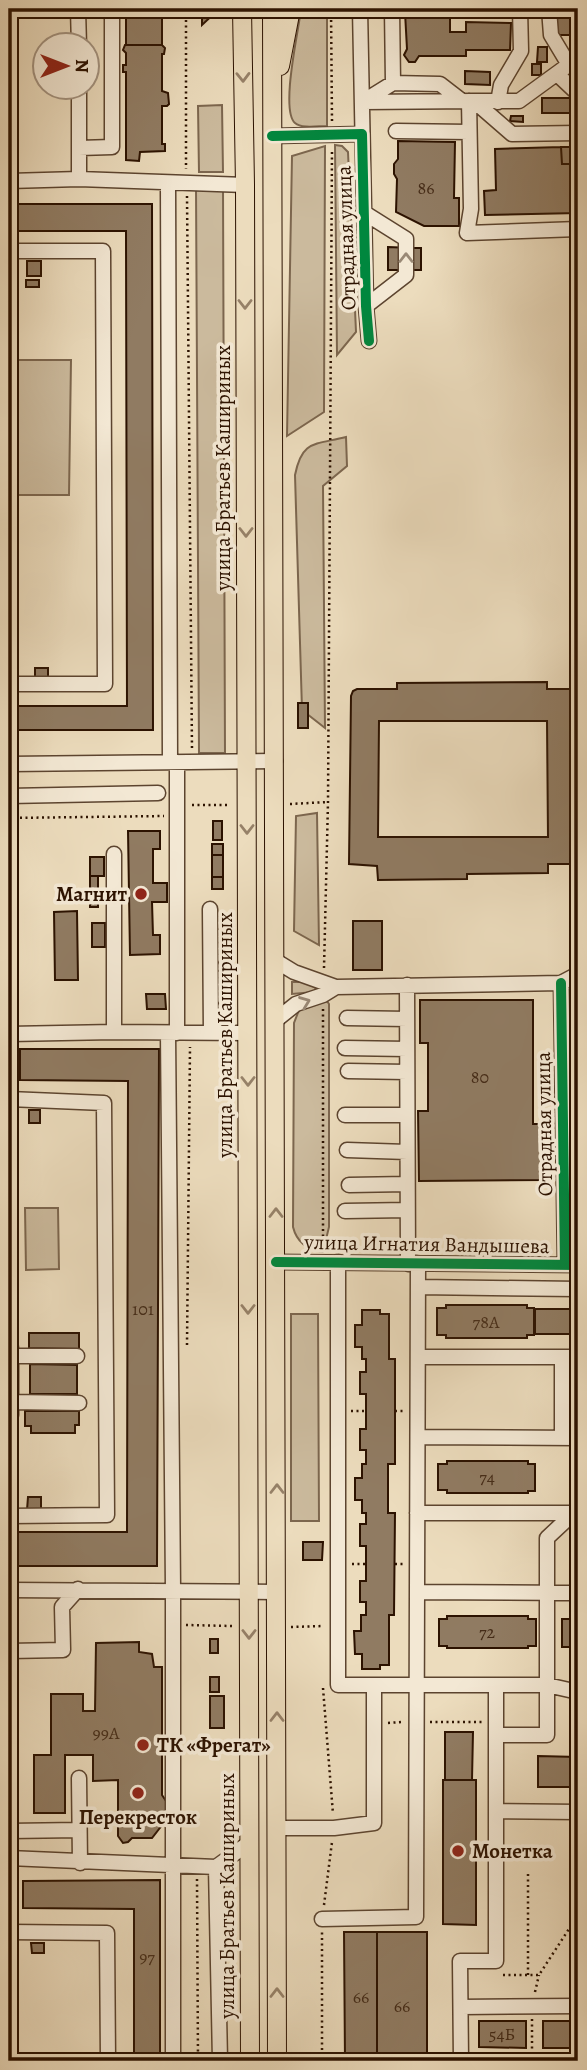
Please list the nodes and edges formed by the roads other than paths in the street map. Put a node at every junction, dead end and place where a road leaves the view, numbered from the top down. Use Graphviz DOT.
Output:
graph roads {
  1 [pos="78,9"];
  2 [pos="112,9"];
  3 [pos="242,9"];
  4 [pos="272,9"];
  5 [pos="291,9"];
  6 [pos="360,9"];
  7 [pos="393,9"];
  8 [pos="520,9"];
  9 [pos="549,9"];
  10 [pos="79,32"];
  11 [pos="574,61"];
  12 [pos="556,74"];
  13 [pos="393,83"];
  14 [pos="578,90"];
  15 [pos="469,101"];
  16 [pos="79,102"];
  17 [pos="363,102"];
  18 [pos="498,102"];
  19 [pos="272,103"];
  20 [pos="396,131"];
  21 [pos="469,132"];
  22 [pos="578,133"];
  23 [pos="362,134"];
  24 [pos="272,136"];
  25 [pos="79,148"];
  26 [pos="79,179"];
  27 [pos="9,181"];
  28 [pos="168,184"];
  29 [pos="245,185"];
  30 [pos="363,212"];
  31 [pos="578,229"];
  32 [pos="9,251"];
  33 [pos="366,306"];
  34 [pos="369,341"];
  35 [pos="9,522"];
  36 [pos="9,580"];
  37 [pos="9,684"];
  38 [pos="247,761"];
  39 [pos="275,761"];
  40 [pos="174,762"];
  41 [pos="9,764"];
  42 [pos="158,793"];
  43 [pos="9,796"];
  44 [pos="114,854"];
  45 [pos="210,909"];
  46 [pos="276,961"];
  47 [pos="578,974"];
  48 [pos="561,983"];
  49 [pos="407,985"];
  50 [pos="327,988"];
  51 [pos="346,1018"];
  52 [pos="407,1019"];
  53 [pos="276,1020"];
  54 [pos="114,1032"];
  55 [pos="173,1033"];
  56 [pos="211,1033"];
  57 [pos="248,1033"];
  58 [pos="9,1034"];
  59 [pos="345,1048"];
  60 [pos="407,1049"];
  61 [pos="348,1072"];
  62 [pos="407,1072"];
  63 [pos="563,1090"];
  64 [pos="578,1093"];
  65 [pos="9,1099"];
  66 [pos="345,1115"];
  67 [pos="407,1115"];
  68 [pos="346,1150"];
  69 [pos="407,1152"];
  70 [pos="407,1184"];
  71 [pos="349,1185"];
  72 [pos="407,1210"];
  73 [pos="345,1211"];
  74 [pos="276,1262"];
  75 [pos="331,1262"];
  76 [pos="413,1264"];
  77 [pos="547,1265"];
  78 [pos="571,1265"];
  79 [pos="418,1287"];
  80 [pos="548,1288"];
  81 [pos="578,1289"];
  82 [pos="10,1352"];
  83 [pos="78,1356"];
  84 [pos="418,1357"];
  85 [pos="562,1357"];
  86 [pos="578,1357"];
  87 [pos="79,1403"];
  88 [pos="10,1408"];
  89 [pos="418,1437"];
  90 [pos="562,1437"];
  91 [pos="578,1438"];
  92 [pos="576,1511"];
  93 [pos="417,1513"];
  94 [pos="9,1516"];
  95 [pos="78,1589"];
  96 [pos="173,1589"];
  97 [pos="9,1590"];
  98 [pos="249,1591"];
  99 [pos="276,1592"];
  100 [pos="417,1592"];
  101 [pos="547,1592"];
  102 [pos="578,1593"];
  103 [pos="9,1651"];
  104 [pos="374,1685"];
  105 [pos="417,1685"];
  106 [pos="496,1685"];
  107 [pos="547,1685"];
  108 [pos="578,1692"];
  109 [pos="496,1728"];
  110 [pos="79,1778"];
  111 [pos="496,1811"];
  112 [pos="578,1812"];
  113 [pos="277,1828"];
  114 [pos="79,1830"];
  115 [pos="9,1831"];
  116 [pos="249,1843"];
  117 [pos="9,1858"];
  118 [pos="80,1863"];
  119 [pos="172,1865"];
  120 [pos="216,1867"];
  121 [pos="322,1919"];
  122 [pos="9,1932"];
  123 [pos="578,2006"];
  124 [pos="461,2007"];
  125 [pos="108,2061"];
  126 [pos="173,2061"];
  127 [pos="220,2061"];
  128 [pos="250,2061"];
  129 [pos="278,2061"];
  130 [pos="461,2061"];
  1 -- 10 [label="street"];
  2 -- 25 [label="street"];
  3 -- 29 [label="main road, улица Братьев Кашириных, one-way"];
  4 -- 19 [label="main road"];
  5 -- 19 [label="main road"];
  6 -- 17 [label="street, Отрадная улица"];
  7 -- 13 [label="street"];
  8 -- 18 [label="street"];
  9 -- 11 [label="street"];
  11 -- 12 [label="street"];
  12 -- 14 [label="street"];
  12 -- 18 [label="street"];
  13 -- 15 [label="street"];
  13 -- 17 [label="street"];
  15 -- 17 [label="street"];
  15 -- 18 [label="street"];
  15 -- 21 [label="street"];
  15 -- 22 [label="street"];
  16 -- 25 [label="street"];
  17 -- 23 [label="street, Отрадная улица"];
  19 -- 24 [label="main road"];
  20 -- 21 [label="street"];
  21 -- 31 [label="street"];
  23 -- 24 [label="street"];
  23 -- 30 [label="street, Отрадная улица"];
  24 -- 39 [label="main road"];
  25 -- 26 [label="street"];
  26 -- 27 [label="street"];
  26 -- 28 [label="street"];
  28 -- 29 [label="street"];
  28 -- 40 [label="street"];
  29 -- 38 [label="main road, улица Братьев Кашириных, one-way"];
  30 -- 33 [label="street, Отрадная улица"];
  33 -- 30 [label="street, one-way"];
  32 -- 37 [label="street"];
  33 -- 34 [label="street, Отрадная улица"];
  35 -- 36 [label="street"];
  38 -- 39 [label="street"];
  38 -- 40 [label="street"];
  38 -- 57 [label="main road, улица Братьев Кашириных, one-way"];
  39 -- 46 [label="main road"];
  40 -- 41 [label="street"];
  40 -- 55 [label="street"];
  42 -- 43 [label="street"];
  44 -- 54 [label="street"];
  45 -- 56 [label="street"];
  46 -- 50 [label="street"];
  46 -- 53 [label="main road"];
  47 -- 48 [label="street"];
  48 -- 49 [label="street"];
  48 -- 63 [label="street, Отрадная улица"];
  49 -- 50 [label="street"];
  49 -- 52 [label="street"];
  53 -- 50 [label="street, one-way"];
  51 -- 52 [label="street"];
  52 -- 60 [label="street"];
  74 -- 53 [label="main road, one-way"];
  54 -- 55 [label="street"];
  54 -- 58 [label="street"];
  55 -- 56 [label="street"];
  55 -- 96 [label="street"];
  56 -- 57 [label="street"];
  57 -- 98 [label="main road, улица Братьев Кашириных, one-way"];
  59 -- 60 [label="street"];
  60 -- 62 [label="street"];
  61 -- 62 [label="street"];
  62 -- 67 [label="street"];
  63 -- 64 [label="street"];
  63 -- 78 [label="street, Отрадная улица"];
  65 -- 94 [label="street"];
  66 -- 67 [label="street"];
  67 -- 69 [label="street"];
  68 -- 69 [label="street"];
  69 -- 70 [label="street"];
  70 -- 71 [label="street"];
  70 -- 72 [label="street"];
  72 -- 73 [label="street"];
  72 -- 76 [label="street"];
  74 -- 75 [label="street, улица Игнатия Вандышева"];
  99 -- 74 [label="main road, one-way"];
  75 -- 76 [label="street, улица Игнатия Вандышева"];
  75 -- 104 [label="street"];
  76 -- 77 [label="street, улица Игнатия Вандышева"];
  76 -- 79 [label="street"];
  77 -- 78 [label="street, улица Игнатия Вандышева"];
  77 -- 80 [label="street"];
  79 -- 80 [label="street"];
  79 -- 84 [label="street"];
  80 -- 81 [label="street"];
  82 -- 83 [label="street"];
  82 -- 88 [label="street"];
  84 -- 85 [label="street"];
  84 -- 89 [label="street"];
  85 -- 86 [label="street"];
  85 -- 90 [label="street"];
  87 -- 88 [label="street"];
  89 -- 90 [label="street"];
  89 -- 93 [label="street"];
  90 -- 91 [label="street"];
  92 -- 93 [label="street"];
  92 -- 101 [label="street"];
  93 -- 100 [label="street"];
  95 -- 96 [label="street"];
  95 -- 97 [label="street"];
  95 -- 103 [label="street"];
  96 -- 98 [label="street"];
  96 -- 119 [label="street"];
  98 -- 99 [label="street"];
  98 -- 116 [label="main road, улица Братьев Кашириных, one-way"];
  113 -- 99 [label="main road, one-way"];
  100 -- 101 [label="street"];
  100 -- 105 [label="street"];
  101 -- 102 [label="street"];
  101 -- 107 [label="street"];
  104 -- 105 [label="street"];
  104 -- 113 [label="street"];
  105 -- 106 [label="street"];
  105 -- 121 [label="street"];
  106 -- 107 [label="street"];
  106 -- 109 [label="street"];
  107 -- 108 [label="street"];
  107 -- 109 [label="street"];
  109 -- 111 [label="street"];
  110 -- 114 [label="street"];
  111 -- 112 [label="street"];
  111 -- 124 [label="street"];
  129 -- 113 [label="main road, one-way"];
  114 -- 115 [label="street"];
  114 -- 118 [label="street"];
  116 -- 120 [label="street"];
  116 -- 128 [label="main road, улица Братьев Кашириных"];
  117 -- 118 [label="street"];
  118 -- 119 [label="street"];
  119 -- 120 [label="street"];
  119 -- 126 [label="street"];
  120 -- 127 [label="street"];
  122 -- 125 [label="street"];
  123 -- 124 [label="street"];
  124 -- 130 [label="street"];
}
